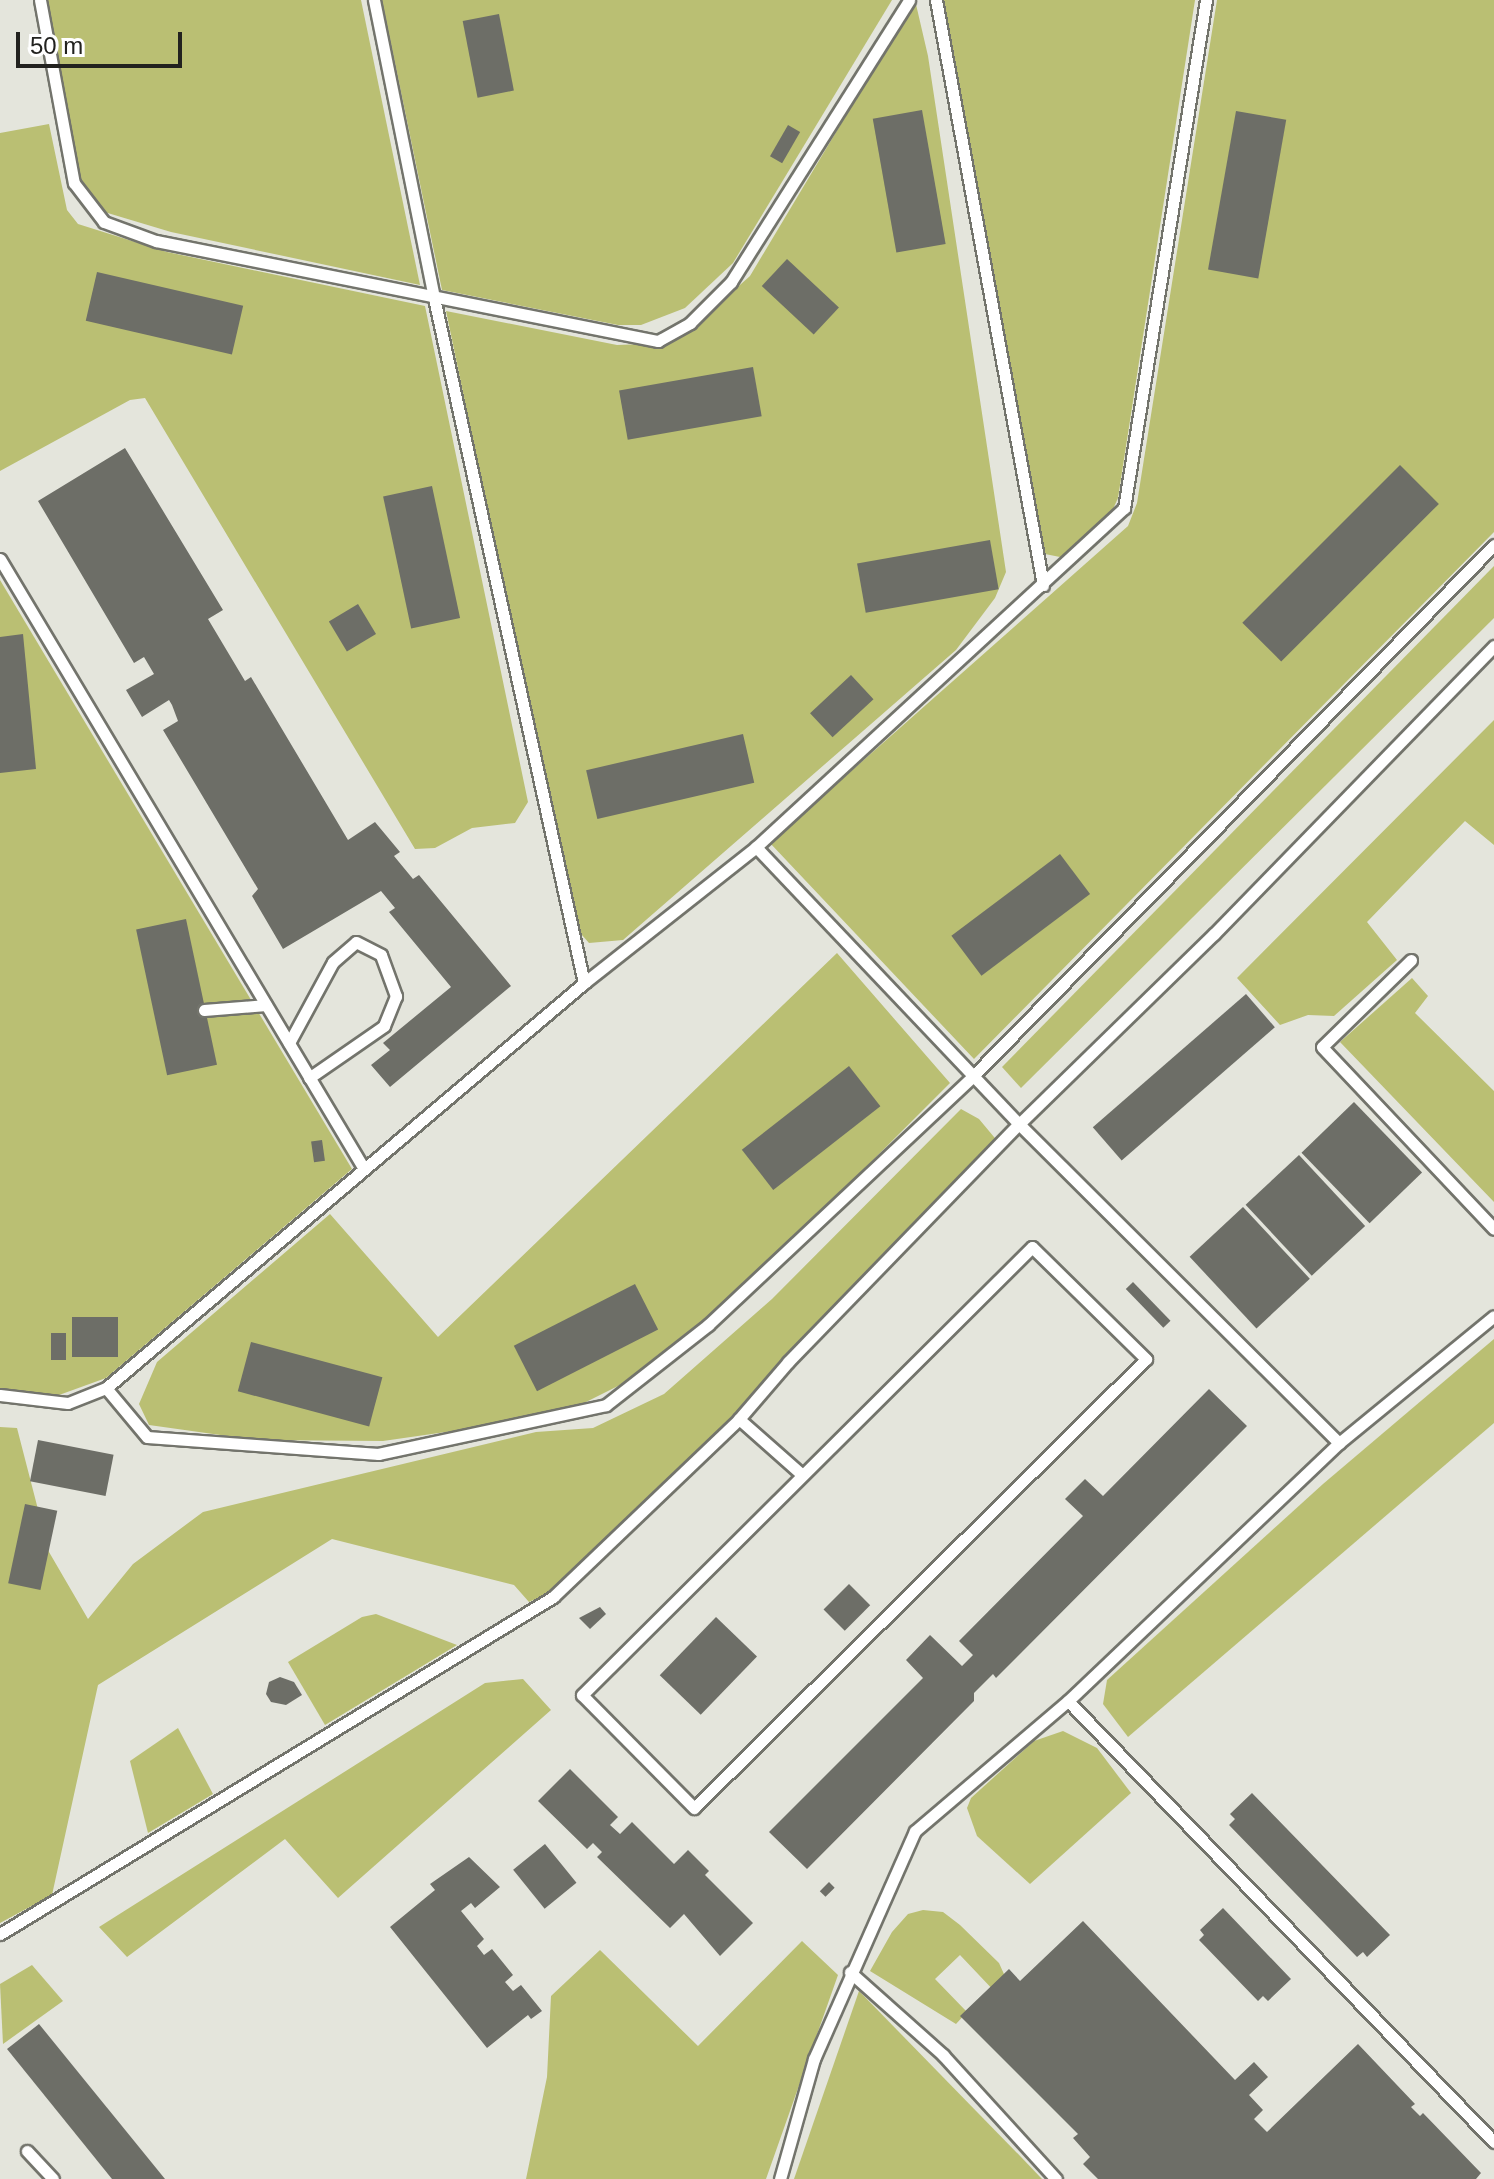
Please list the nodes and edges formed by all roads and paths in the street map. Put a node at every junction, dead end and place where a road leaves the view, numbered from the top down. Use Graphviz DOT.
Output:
graph roads {
  1 [pos="40,0"];
  2 [pos="374,0"];
  3 [pos="909,0"];
  4 [pos="936,0"];
  5 [pos="1206,0"];
  6 [pos="434,298"];
  7 [pos="1494,545"];
  8 [pos="0,559"];
  9 [pos="1043,585"];
  10 [pos="1494,646"];
  11 [pos="756,847"];
  12 [pos="1411,960"];
  13 [pos="584,983"];
  14 [pos="266,1005"];
  15 [pos="204,1010"];
  16 [pos="289,1043"];
  17 [pos="975,1074"];
  18 [pos="309,1078"];
  19 [pos="1019,1124"];
  20 [pos="364,1169"];
  21 [pos="1494,1229"];
  22 [pos="1494,1316"];
  23 [pos="106,1388"];
  24 [pos="0,1395"];
  25 [pos="739,1419"];
  26 [pos="1339,1443"];
  27 [pos="800,1473"];
  28 [pos="1068,1701"];
  29 [pos="0,1934"];
  30 [pos="850,1972"];
  31 [pos="1494,2142"];
  32 [pos="27,2151"];
  33 [pos="53,2179"];
  34 [pos="780,2179"];
  35 [pos="1056,2179"];
  1 -- 6 [label="lane"];
  2 -- 6 [label="lane"];
  3 -- 6 [label="lane"];
  4 -- 9 [label="lane"];
  5 -- 9 [label="lane"];
  6 -- 13 [label="lane"];
  7 -- 17 [label="lane"];
  8 -- 14 [label="lane"];
  9 -- 11 [label="lane"];
  10 -- 19 [label="lane"];
  11 -- 13 [label="lane"];
  11 -- 17 [label="lane"];
  12 -- 21 [label="lane"];
  13 -- 20 [label="lane"];
  14 -- 15 [label="lane"];
  14 -- 16 [label="lane"];
  16 -- 18 [label="lane"];
  16 -- 18 [label="lane"];
  17 -- 19 [label="lane"];
  17 -- 23 [label="lane"];
  18 -- 20 [label="lane"];
  19 -- 25 [label="lane"];
  19 -- 26 [label="lane"];
  20 -- 23 [label="lane"];
  22 -- 26 [label="lane"];
  23 -- 24 [label="lane"];
  25 -- 27 [label="lane"];
  25 -- 29 [label="lane"];
  26 -- 28 [label="lane"];
  27 -- 27 [label="lane"];
  28 -- 30 [label="lane"];
  28 -- 31 [label="lane"];
  30 -- 34 [label="lane"];
  30 -- 35 [label="lane"];
  32 -- 33 [label="lane"];
}
